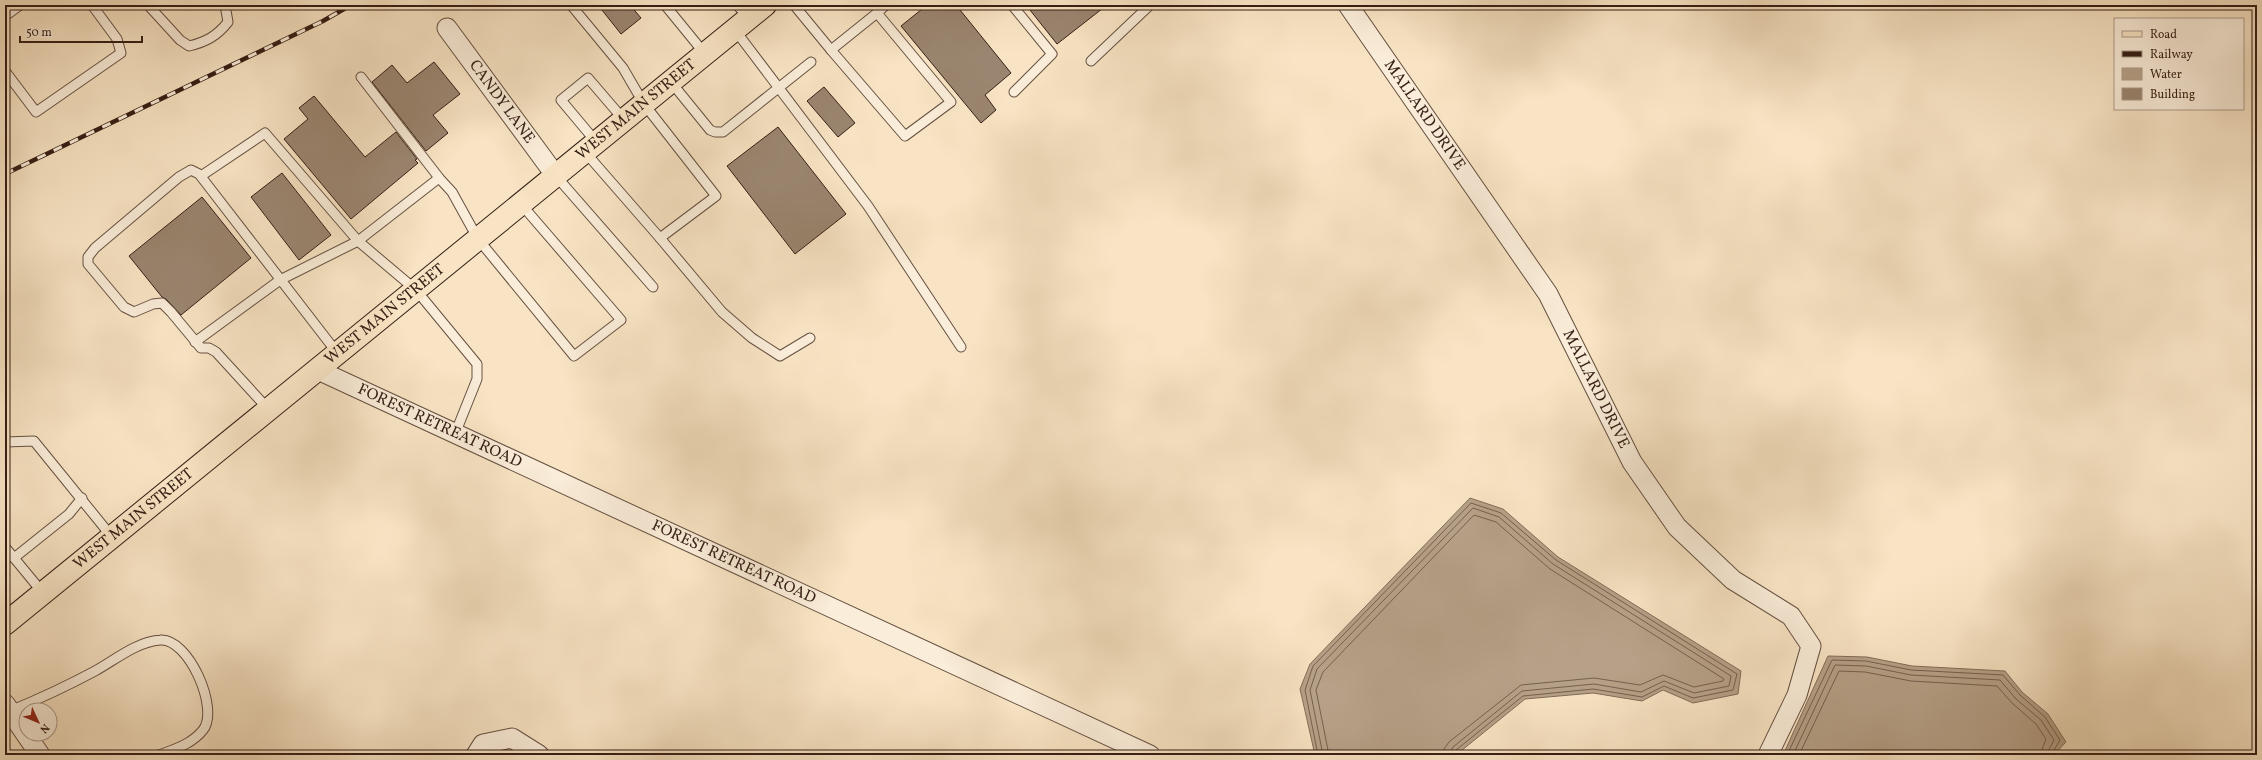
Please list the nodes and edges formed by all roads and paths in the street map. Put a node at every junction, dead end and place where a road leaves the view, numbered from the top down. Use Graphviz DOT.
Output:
graph roads {
  1 [pos="20,5"];
  2 [pos="92,5"];
  3 [pos="148,5"];
  4 [pos="225,5"];
  5 [pos="571,5"];
  6 [pos="665,5"];
  7 [pos="794,5"];
  8 [pos="886,5"];
  9 [pos="1012,5"];
  10 [pos="1150,5"];
  11 [pos="1348,5"];
  12 [pos="877,13"];
  13 [pos="746,14"];
  14 [pos="5,16"];
  15 [pos="446,28"];
  16 [pos="831,50"];
  17 [pos="705,54"];
  18 [pos="1091,61"];
  19 [pos="811,62"];
  20 [pos="5,71"];
  21 [pos="361,77"];
  22 [pos="671,82"];
  23 [pos="779,88"];
  24 [pos="1014,92"];
  25 [pos="644,104"];
  26 [pos="624,120"];
  27 [pos="591,147"];
  28 [pos="201,176"];
  29 [pos="556,176"];
  30 [pos="439,178"];
  31 [pos="521,204"];
  32 [pos="660,238"];
  33 [pos="478,239"];
  34 [pos="358,241"];
  35 [pos="280,280"];
  36 [pos="653,287"];
  37 [pos="416,290"];
  38 [pos="810,338"];
  39 [pos="195,342"];
  40 [pos="961,347"];
  41 [pos="338,354"];
  42 [pos="318,370"];
  43 [pos="269,410"];
  44 [pos="455,434"];
  45 [pos="5,442"];
  46 [pos="82,498"];
  47 [pos="112,537"];
  48 [pos="5,547"];
  49 [pos="14,558"];
  50 [pos="43,593"];
  51 [pos="5,624"];
  52 [pos="7,707"];
  53 [pos="40,755"];
  54 [pos="159,755"];
  55 [pos="476,755"];
  56 [pos="539,755"];
  57 [pos="1150,755"];
  58 [pos="1768,755"];
  1 -- 14 [label="lane"];
  2 -- 20 [label="lane"];
  3 -- 4 [label="lane"];
  5 -- 25 [label="lane"];
  6 -- 17 [label="lane"];
  7 -- 16 [label="lane"];
  8 -- 12 [label="lane"];
  9 -- 24 [label="lane"];
  10 -- 18 [label="lane"];
  11 -- 58 [label="street, MALLARD DRIVE"];
  12 -- 16 [label="lane"];
  12 -- 16 [label="lane"];
  13 -- 17 [label="main road, WEST MAIN STREET"];
  13 -- 23 [label="lane"];
  15 -- 29 [label="street, CANDY LANE"];
  17 -- 22 [label="main road, WEST MAIN STREET"];
  19 -- 23 [label="lane"];
  21 -- 30 [label="lane"];
  22 -- 23 [label="lane"];
  22 -- 25 [label="main road, WEST MAIN STREET"];
  23 -- 40 [label="lane"];
  25 -- 26 [label="main road, WEST MAIN STREET"];
  25 -- 32 [label="lane"];
  26 -- 27 [label="main road, WEST MAIN STREET"];
  26 -- 27 [label="lane"];
  27 -- 29 [label="main road, WEST MAIN STREET"];
  27 -- 32 [label="lane"];
  28 -- 34 [label="lane"];
  28 -- 35 [label="lane"];
  28 -- 39 [label="lane"];
  29 -- 31 [label="main road, WEST MAIN STREET"];
  29 -- 36 [label="lane"];
  30 -- 33 [label="lane"];
  30 -- 34 [label="lane"];
  31 -- 33 [label="main road, WEST MAIN STREET"];
  31 -- 33 [label="lane"];
  32 -- 38 [label="lane"];
  33 -- 37 [label="main road, WEST MAIN STREET"];
  34 -- 35 [label="lane"];
  34 -- 37 [label="lane"];
  35 -- 39 [label="lane"];
  35 -- 41 [label="lane"];
  37 -- 41 [label="main road, WEST MAIN STREET"];
  37 -- 44 [label="lane"];
  39 -- 43 [label="lane"];
  41 -- 42 [label="main road, WEST MAIN STREET"];
  42 -- 43 [label="main road, WEST MAIN STREET"];
  42 -- 44 [label="street, FOREST RETREAT ROAD"];
  43 -- 47 [label="main road, WEST MAIN STREET"];
  44 -- 57 [label="street, FOREST RETREAT ROAD"];
  45 -- 46 [label="lane"];
  46 -- 47 [label="lane"];
  46 -- 49 [label="lane"];
  47 -- 50 [label="main road, WEST MAIN STREET"];
  48 -- 49 [label="lane"];
  49 -- 50 [label="lane"];
  50 -- 51 [label="main road, WEST MAIN STREET"];
  52 -- 53 [label="street"];
  52 -- 54 [label="lane"];
  55 -- 56 [label="street"];
}
